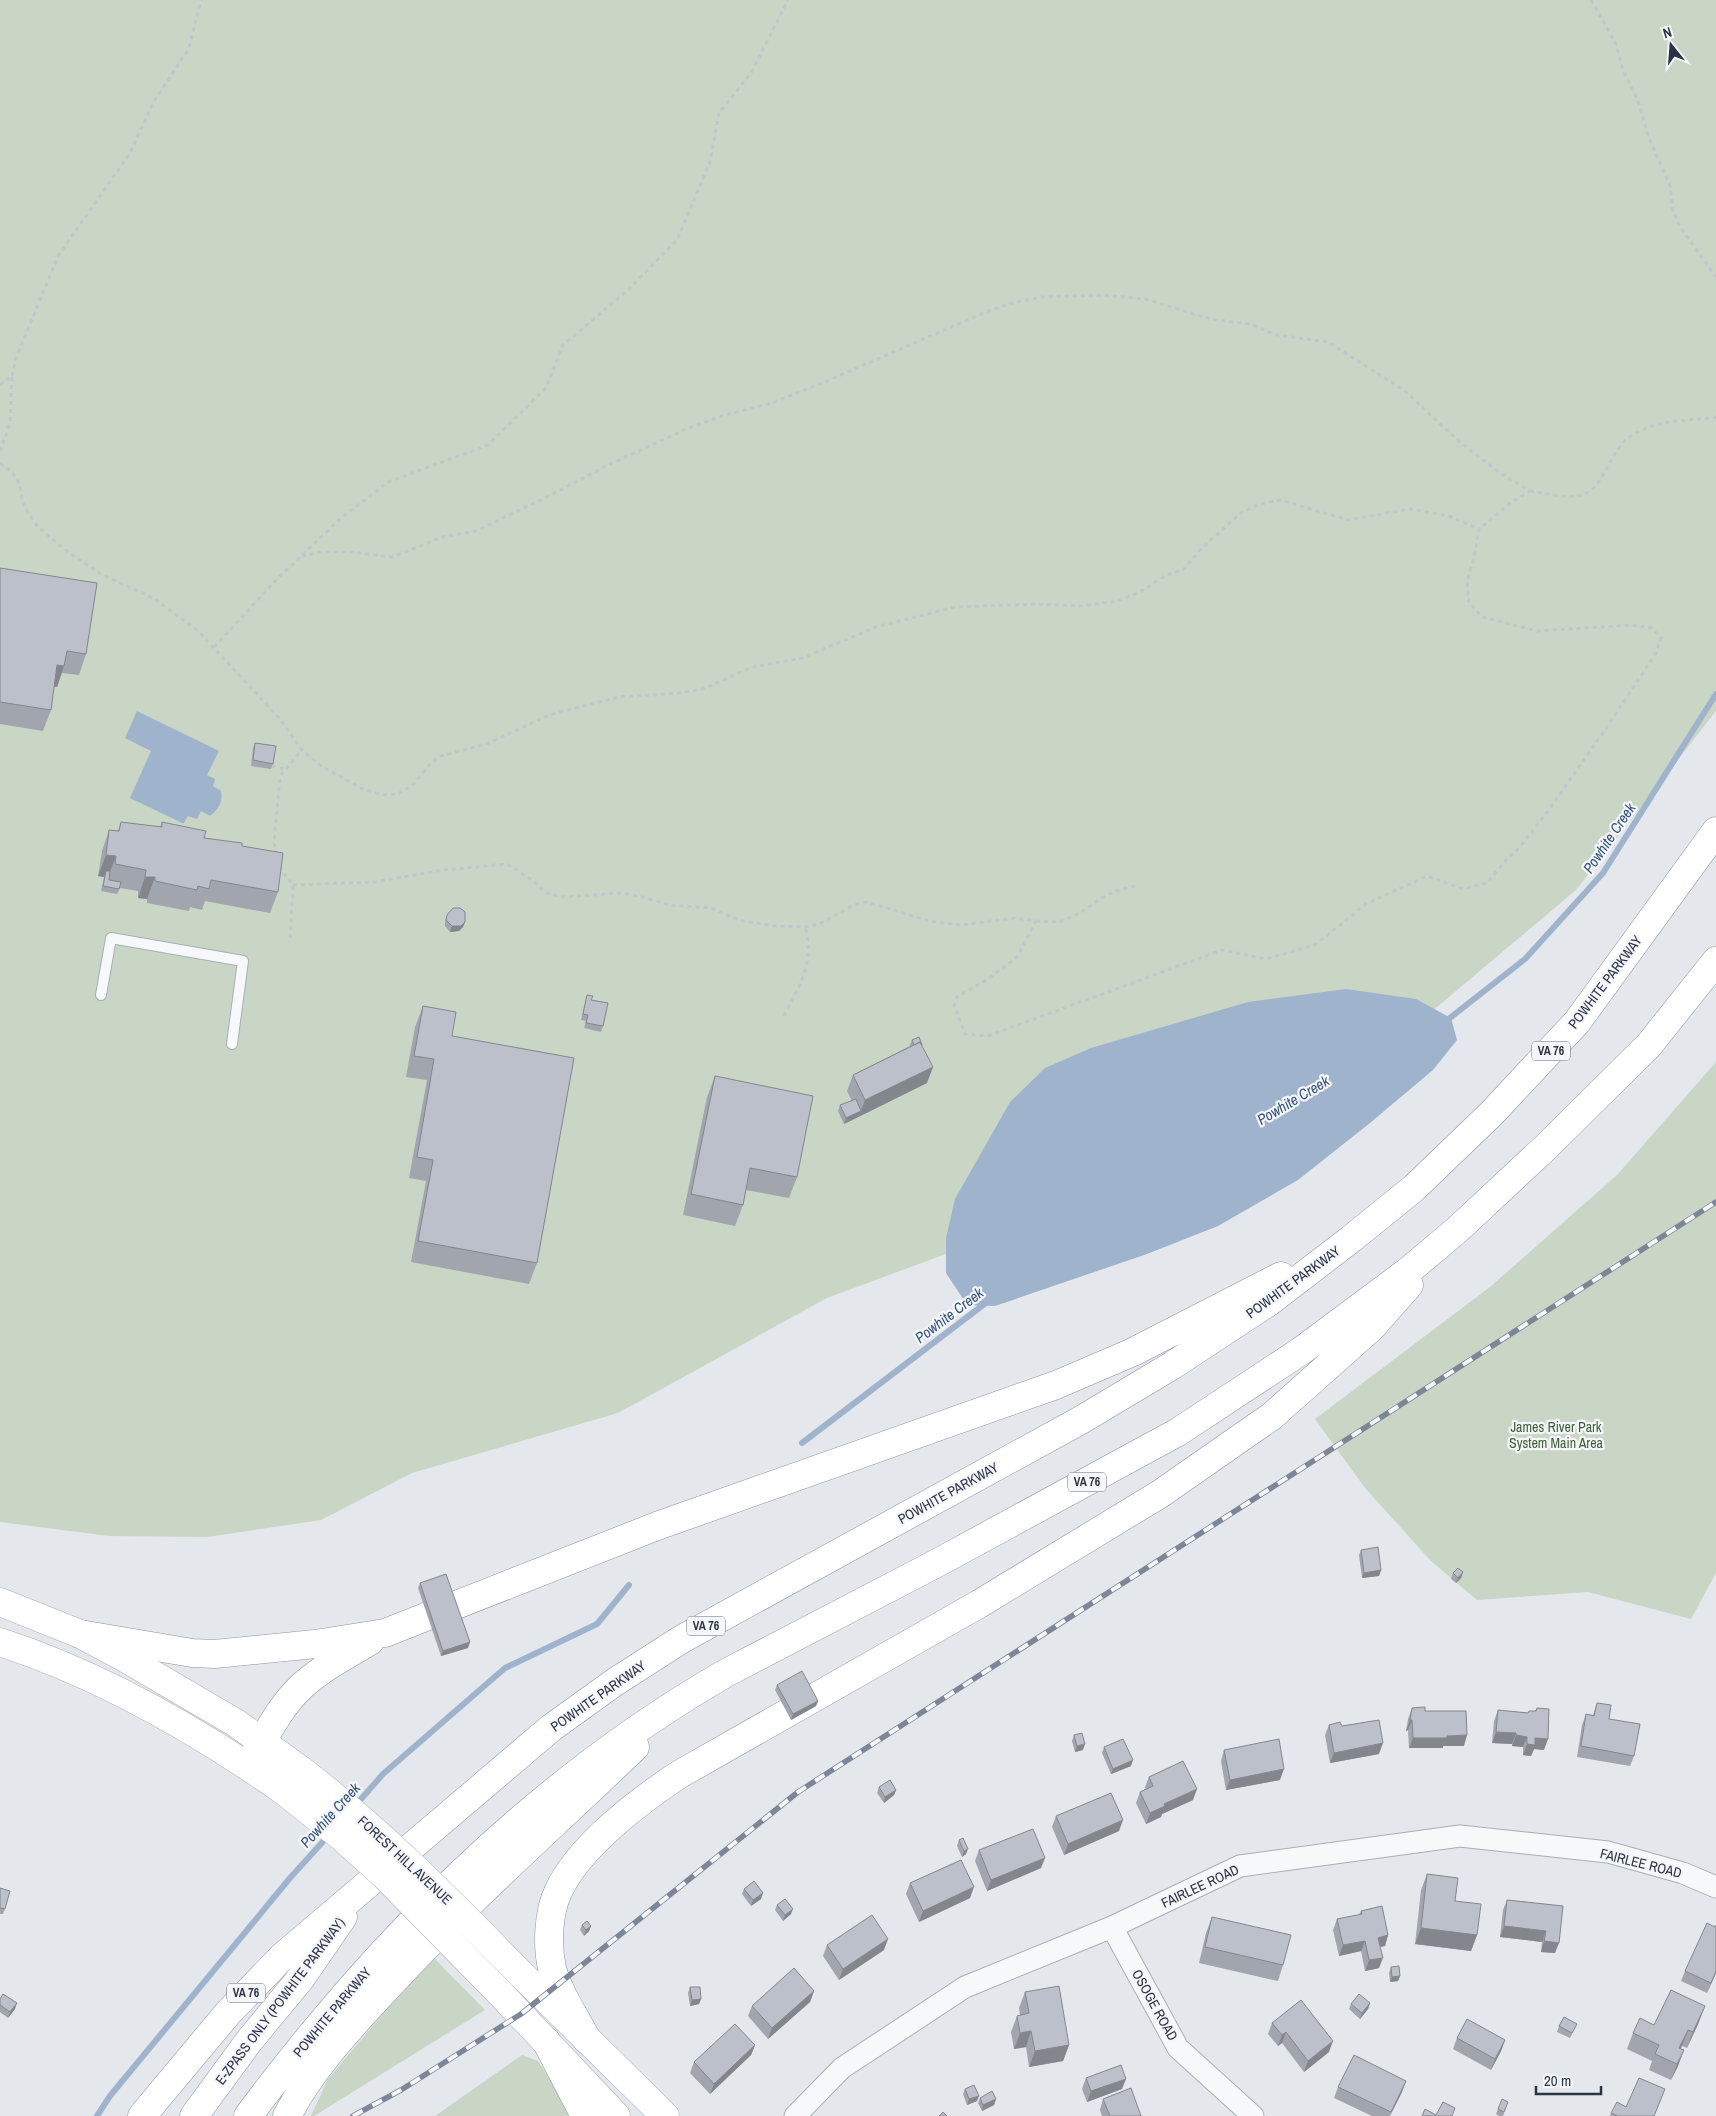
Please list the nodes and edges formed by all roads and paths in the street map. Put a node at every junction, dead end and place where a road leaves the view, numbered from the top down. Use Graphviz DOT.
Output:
graph roads {
  1 [pos="201,0"];
  2 [pos="788,0"];
  3 [pos="1591,0"];
  4 [pos="1716,277"];
  5 [pos="12,376"];
  6 [pos="0,385"];
  7 [pos="1716,417"];
  8 [pos="0,452"];
  9 [pos="0,463"];
  10 [pos="1530,491"];
  11 [pos="1479,529"];
  12 [pos="302,556"];
  13 [pos="214,647"];
  14 [pos="302,750"];
  15 [pos="272,766"];
  16 [pos="285,769"];
  17 [pos="1716,831"];
  18 [pos="273,866"];
  19 [pos="280,867"];
  20 [pos="293,885"];
  21 [pos="1136,886"];
  22 [pos="1036,921"];
  23 [pos="805,927"];
  24 [pos="290,942"];
  25 [pos="1716,961"];
  26 [pos="101,995"];
  27 [pos="784,1016"];
  28 [pos="232,1044"];
  29 [pos="1457,1230"];
  30 [pos="1351,1239"];
  31 [pos="0,1602"];
  32 [pos="384,1633"];
  33 [pos="80,1634"];
  34 [pos="0,1642"];
  35 [pos="692,1693"];
  36 [pos="263,1741"];
  37 [pos="248,1766"];
  38 [pos="366,1885"];
  39 [pos="1716,1887"];
  40 [pos="1112,1926"];
  41 [pos="587,2040"];
  42 [pos="546,2041"];
  43 [pos="142,2116"];
  44 [pos="194,2116"];
  45 [pos="248,2116"];
  46 [pos="286,2116"];
  47 [pos="585,2116"];
  48 [pos="616,2116"];
  49 [pos="665,2116"];
  50 [pos="795,2116"];
  51 [pos="1253,2116"];
  1 -- 5 [label="path"];
  2 -- 12 [label="path"];
  3 -- 4 [label="path"];
  5 -- 6 [label="path"];
  5 -- 8 [label="path"];
  7 -- 10 [label="path"];
  9 -- 13 [label="path"];
  10 -- 11 [label="path"];
  10 -- 12 [label="path"];
  11 -- 14 [label="path"];
  11 -- 22 [label="path"];
  12 -- 13 [label="path"];
  13 -- 14 [label="path"];
  14 -- 16 [label="path"];
  15 -- 16 [label="path"];
  16 -- 19 [label="path"];
  17 -- 30 [label="main road, POWHITE PARKWAY / VA 76"];
  18 -- 19 [label="path"];
  19 -- 20 [label="path"];
  20 -- 23 [label="path"];
  20 -- 24 [label="path"];
  21 -- 22 [label="path"];
  22 -- 23 [label="path"];
  23 -- 27 [label="path"];
  25 -- 29 [label="main road, POWHITE PARKWAY / VA 76"];
  26 -- 28 [label="lane"];
  29 -- 35 [label="main road, POWHITE PARKWAY / VA 76"];
  29 -- 41 [label="main road"];
  30 -- 32 [label="main road"];
  30 -- 38 [label="main road, POWHITE PARKWAY / VA 76"];
  31 -- 33 [label="main road, FOREST HILL AVENUE"];
  32 -- 33 [label="main road"];
  32 -- 36 [label="main road"];
  33 -- 36 [label="main road, FOREST HILL AVENUE"];
  34 -- 37 [label="main road, FOREST HILL AVENUE"];
  35 -- 45 [label="main road, POWHITE PARKWAY / VA 76"];
  35 -- 46 [label="main road"];
  36 -- 37 [label="main road"];
  36 -- 41 [label="main road, FOREST HILL AVENUE, bridge"];
  37 -- 42 [label="main road, FOREST HILL AVENUE, bridge"];
  38 -- 43 [label="main road, POWHITE PARKWAY / VA 76"];
  38 -- 44 [label="main road, E-ZPASS ONLY (POWHITE PARKWAY) / VA 76"];
  39 -- 40 [label="street, FAIRLEE ROAD"];
  40 -- 50 [label="street, FAIRLEE ROAD"];
  40 -- 51 [label="street, OSOGE ROAD"];
  41 -- 49 [label="main road, FOREST HILL AVENUE"];
  42 -- 47 [label="main road"];
  42 -- 48 [label="main road, FOREST HILL AVENUE"];
}
